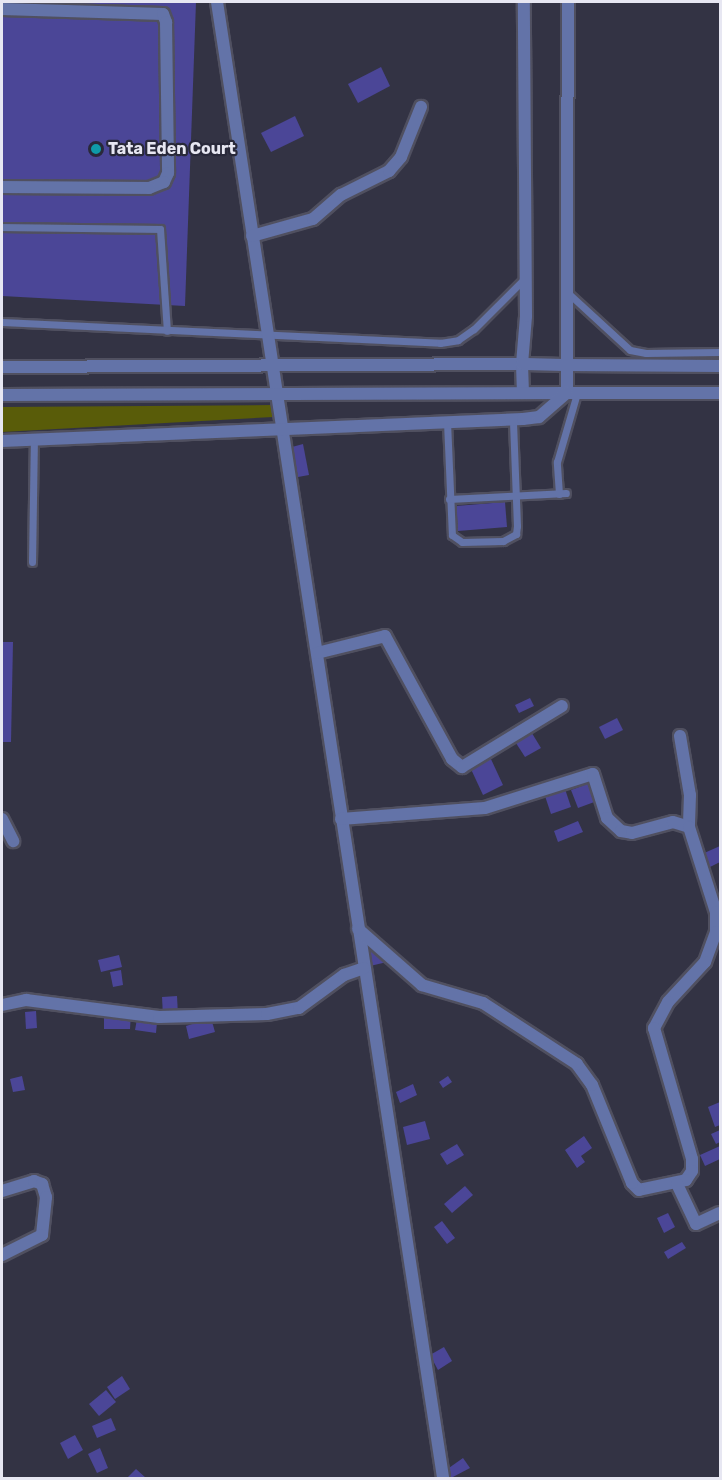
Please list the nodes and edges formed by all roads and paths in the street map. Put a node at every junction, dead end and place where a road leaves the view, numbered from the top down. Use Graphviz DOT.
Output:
graph roads {
  1 [pos="218,2"];
  2 [pos="524,2"];
  3 [pos="568,2"];
  4 [pos="2,9"];
  5 [pos="421,107"];
  6 [pos="2,188"];
  7 [pos="2,227"];
  8 [pos="252,236"];
  9 [pos="525,278"];
  10 [pos="568,292"];
  11 [pos="2,322"];
  12 [pos="167,331"];
  13 [pos="266,332"];
  14 [pos="720,352"];
  15 [pos="522,364"];
  16 [pos="567,365"];
  17 [pos="272,366"];
  18 [pos="720,366"];
  19 [pos="2,367"];
  20 [pos="523,393"];
  21 [pos="572,393"];
  22 [pos="720,393"];
  23 [pos="278,394"];
  24 [pos="2,395"];
  25 [pos="513,420"];
  26 [pos="447,422"];
  27 [pos="284,428"];
  28 [pos="34,440"];
  29 [pos="2,441"];
  30 [pos="517,496"];
  31 [pos="449,499"];
  32 [pos="32,562"];
  33 [pos="317,653"];
  34 [pos="562,706"];
  35 [pos="680,736"];
  36 [pos="2,819"];
  37 [pos="341,819"];
  38 [pos="689,827"];
  39 [pos="13,841"];
  40 [pos="358,929"];
  41 [pos="364,968"];
  42 [pos="2,1005"];
  43 [pos="677,1184"];
  44 [pos="2,1191"];
  45 [pos="720,1213"];
  46 [pos="2,1255"];
  47 [pos="443,1479"];
  1 -- 8 [label="street"];
  2 -- 9 [label="street"];
  3 -- 10 [label="street"];
  4 -- 6 [label="street"];
  5 -- 8 [label="street"];
  7 -- 12 [label="lane"];
  8 -- 13 [label="street"];
  9 -- 13 [label="lane"];
  9 -- 15 [label="street"];
  10 -- 14 [label="lane"];
  10 -- 16 [label="street"];
  11 -- 12 [label="lane"];
  12 -- 13 [label="lane"];
  13 -- 17 [label="street"];
  15 -- 16 [label="street"];
  15 -- 17 [label="street"];
  15 -- 20 [label="street"];
  16 -- 18 [label="street"];
  16 -- 21 [label="street"];
  17 -- 19 [label="street"];
  17 -- 23 [label="street"];
  20 -- 21 [label="street"];
  20 -- 23 [label="street"];
  21 -- 22 [label="street"];
  21 -- 25 [label="street"];
  21 -- 30 [label="lane"];
  23 -- 24 [label="street"];
  23 -- 27 [label="street"];
  25 -- 26 [label="street"];
  25 -- 30 [label="lane"];
  26 -- 27 [label="street"];
  26 -- 31 [label="lane"];
  27 -- 28 [label="street"];
  27 -- 33 [label="street"];
  28 -- 29 [label="street"];
  28 -- 32 [label="lane"];
  30 -- 31 [label="lane"];
  30 -- 31 [label="lane"];
  33 -- 34 [label="street"];
  33 -- 37 [label="street"];
  35 -- 38 [label="street"];
  36 -- 39 [label="street"];
  37 -- 38 [label="street"];
  37 -- 40 [label="street"];
  38 -- 43 [label="street"];
  40 -- 41 [label="street"];
  40 -- 43 [label="street"];
  41 -- 42 [label="street"];
  41 -- 47 [label="street"];
  43 -- 45 [label="street"];
  44 -- 46 [label="street"];
}
